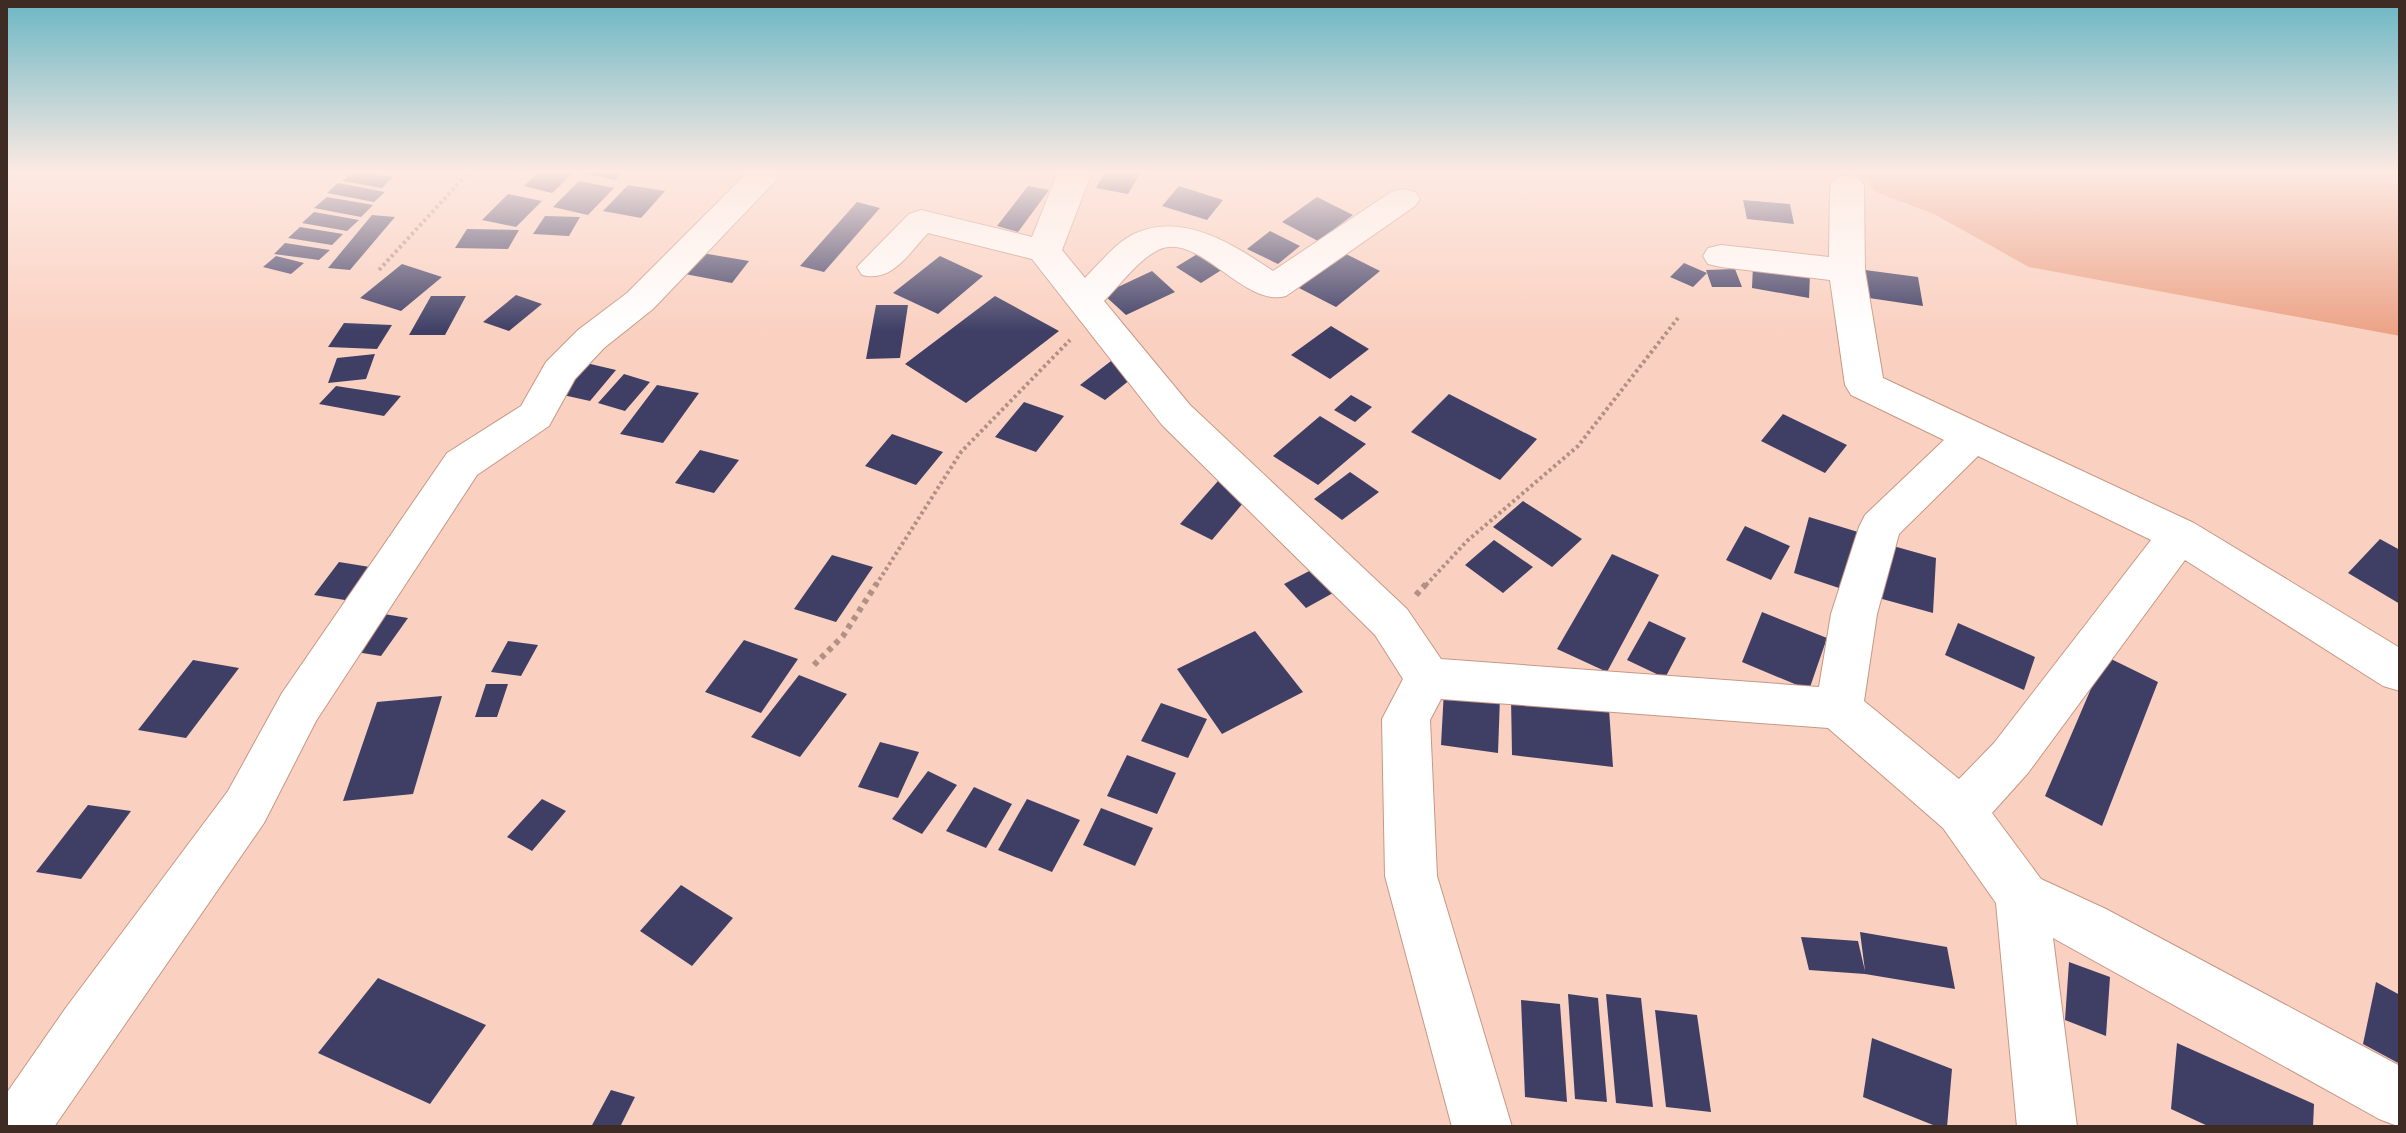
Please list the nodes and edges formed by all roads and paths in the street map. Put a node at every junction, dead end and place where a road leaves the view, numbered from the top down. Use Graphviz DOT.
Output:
graph roads {
  1 [pos="420,225"];
  2 [pos="715,225"];
  3 [pos="917,225"];
  4 [pos="937,225"];
  5 [pos="1054,225"];
  6 [pos="1365,225"];
  7 [pos="1847,225"];
  8 [pos="1044,251"];
  9 [pos="1721,256"];
  10 [pos="875,267"];
  11 [pos="379,270"];
  12 [pos="1847,271"];
  13 [pos="1092,308"];
  14 [pos="1678,318"];
  15 [pos="1972,437"];
  16 [pos="2179,535"];
  17 [pos="1391,622"];
  18 [pos="814,665"];
  19 [pos="2400,672"];
  20 [pos="1428,678"];
  21 [pos="1839,709"];
  22 [pos="1961,812"];
  23 [pos="2022,896"];
  24 [pos="2400,1098"];
  25 [pos="22,1127"];
  26 [pos="1482,1127"];
  27 [pos="2047,1127"];
  1 -- 11 [label="path"];
  2 -- 25 [label="street"];
  3 -- 10 [label="street"];
  4 -- 8 [label="street"];
  5 -- 8 [label="street"];
  6 -- 13 [label="street"];
  7 -- 12 [label="street"];
  8 -- 13 [label="street"];
  9 -- 12 [label="street"];
  12 -- 15 [label="street"];
  13 -- 17 [label="street"];
  13 -- 18 [label="path"];
  14 -- 17 [label="path"];
  15 -- 16 [label="street"];
  15 -- 21 [label="street"];
  16 -- 19 [label="street"];
  16 -- 22 [label="street"];
  17 -- 20 [label="street"];
  20 -- 21 [label="street"];
  20 -- 26 [label="street"];
  21 -- 22 [label="street"];
  22 -- 23 [label="street"];
  23 -- 24 [label="street"];
  23 -- 27 [label="street"];
}
